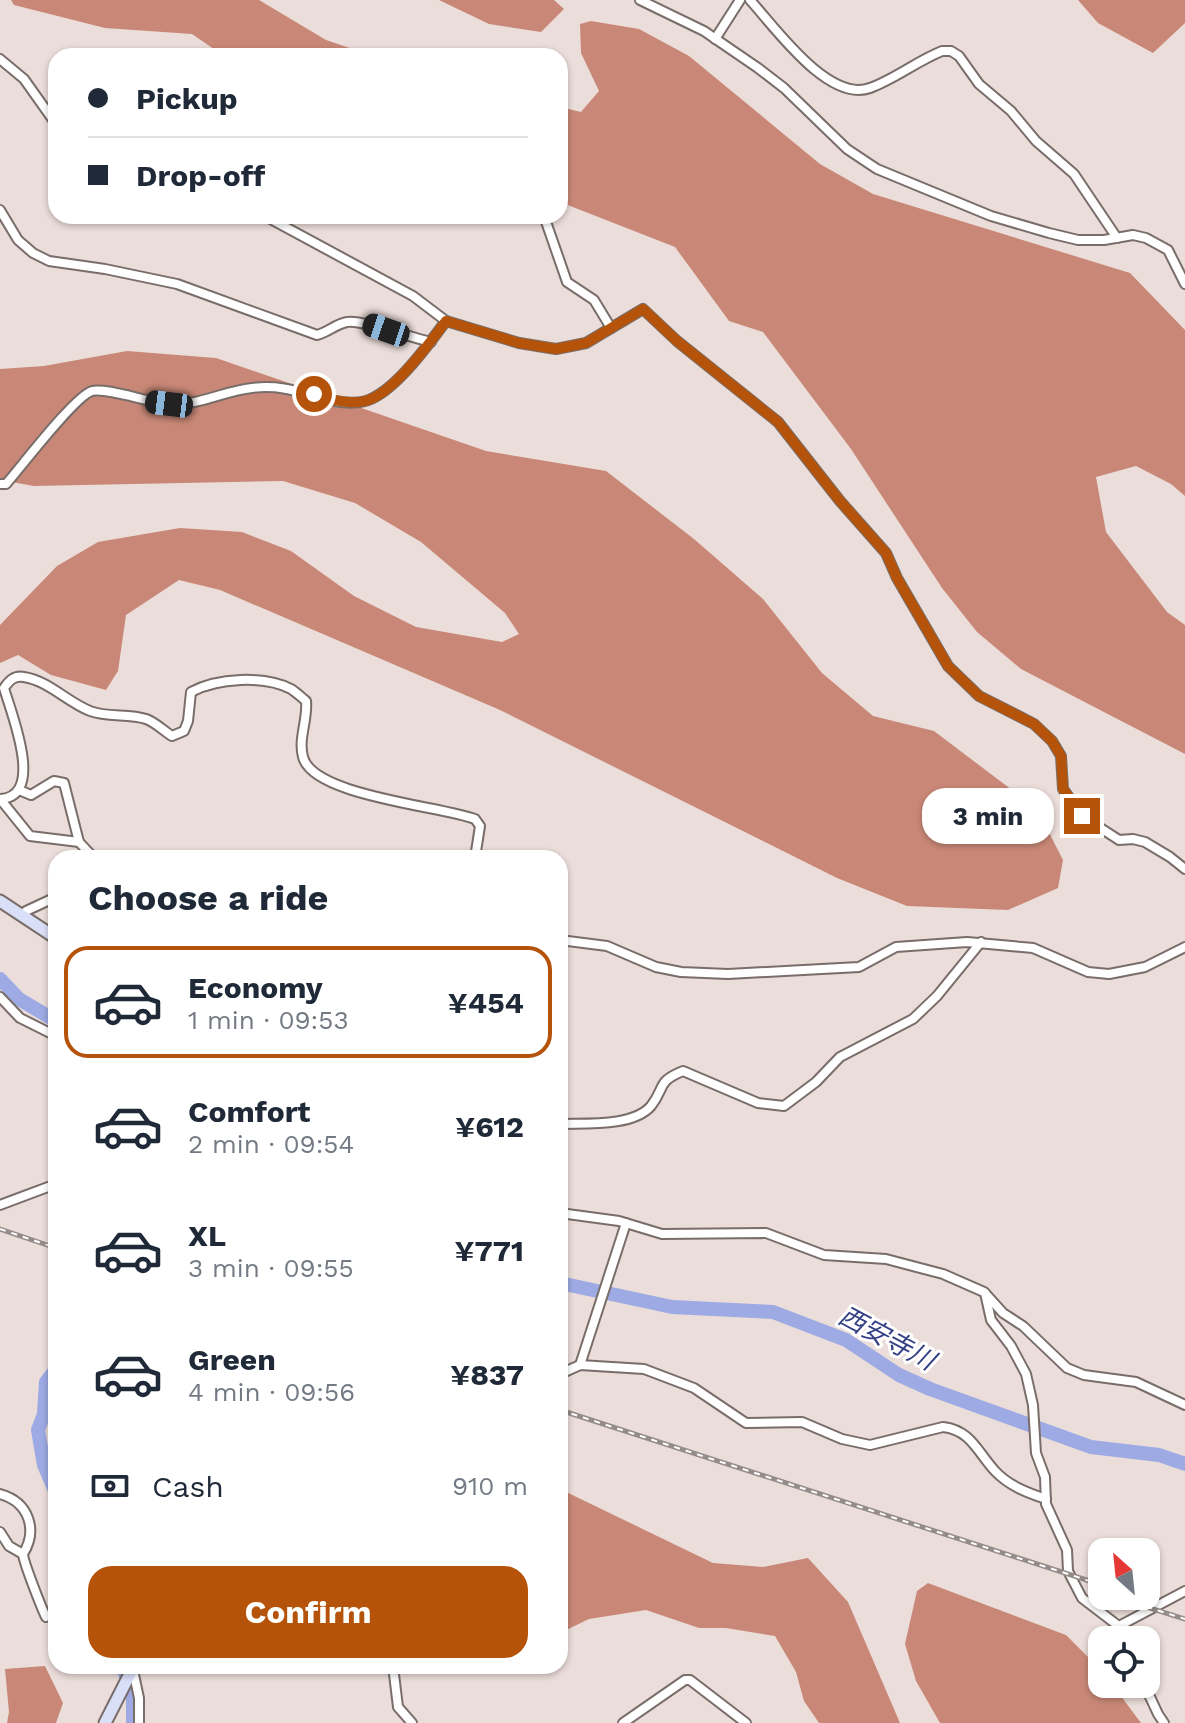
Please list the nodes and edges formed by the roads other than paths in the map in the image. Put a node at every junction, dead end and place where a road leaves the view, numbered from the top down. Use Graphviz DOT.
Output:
graph roads {
  1 [pos="640,0"];
  2 [pos="740,0"];
  3 [pos="750,0"];
  4 [pos="715,39"];
  5 [pos="0,59"];
  6 [pos="48,113"];
  7 [pos="0,210"];
  8 [pos="280,224"];
  9 [pos="547,224"];
  10 [pos="1117,238"];
  11 [pos="1185,284"];
  12 [pos="446,321"];
  13 [pos="611,328"];
  14 [pos="431,342"];
  15 [pos="0,484"];
  16 [pos="19,790"];
  17 [pos="1,799"];
  18 [pos="79,842"];
  19 [pos="86,850"];
  20 [pos="476,850"];
  21 [pos="1185,869"];
  22 [pos="48,901"];
  23 [pos="1,904"];
  24 [pos="23,917"];
  25 [pos="48,933"];
  26 [pos="568,941"];
  27 [pos="981,942"];
  28 [pos="1185,947"];
  29 [pos="0,997"];
  30 [pos="48,1032"];
  31 [pos="568,1124"];
  32 [pos="48,1187"];
  33 [pos="0,1205"];
  34 [pos="568,1214"];
  35 [pos="626,1223"];
  36 [pos="984,1292"];
  37 [pos="580,1365"];
  38 [pos="568,1370"];
  39 [pos="1185,1405"];
  40 [pos="0,1494"];
  41 [pos="1046,1499"];
  42 [pos="0,1532"];
  43 [pos="23,1554"];
  44 [pos="1185,1591"];
  45 [pos="46,1617"];
  46 [pos="1119,1626"];
  47 [pos="130,1674"];
  48 [pos="133,1674"];
  49 [pos="394,1674"];
  50 [pos="1151,1698"];
  51 [pos="105,1723"];
  52 [pos="139,1723"];
  53 [pos="412,1723"];
  54 [pos="623,1723"];
  55 [pos="746,1723"];
  56 [pos="1164,1723"];
  1 -- 4 [label="street"];
  2 -- 4 [label="street"];
  3 -- 10 [label="street"];
  4 -- 10 [label="street"];
  5 -- 6 [label="street"];
  7 -- 14 [label="street"];
  8 -- 12 [label="street"];
  9 -- 13 [label="street"];
  10 -- 11 [label="street"];
  12 -- 13 [label="street"];
  12 -- 14 [label="street"];
  13 -- 21 [label="street"];
  14 -- 15 [label="street"];
  16 -- 17 [label="street"];
  16 -- 18 [label="street"];
  16 -- 20 [label="street"];
  17 -- 18 [label="street"];
  18 -- 19 [label="street"];
  22 -- 24 [label="street"];
  23 -- 24 [label="main road"];
  24 -- 25 [label="main road"];
  26 -- 27 [label="street"];
  27 -- 28 [label="street"];
  27 -- 31 [label="street"];
  29 -- 30 [label="street"];
  32 -- 33 [label="street"];
  34 -- 35 [label="street"];
  35 -- 36 [label="street"];
  35 -- 37 [label="street"];
  36 -- 39 [label="street"];
  36 -- 41 [label="street"];
  37 -- 38 [label="street"];
  37 -- 41 [label="street"];
  40 -- 43 [label="street"];
  41 -- 46 [label="street"];
  42 -- 43 [label="street"];
  43 -- 45 [label="street"];
  44 -- 46 [label="street"];
  47 -- 51 [label="main road"];
  48 -- 52 [label="street"];
  49 -- 53 [label="street"];
  50 -- 56 [label="street"];
  54 -- 55 [label="street"];
}
